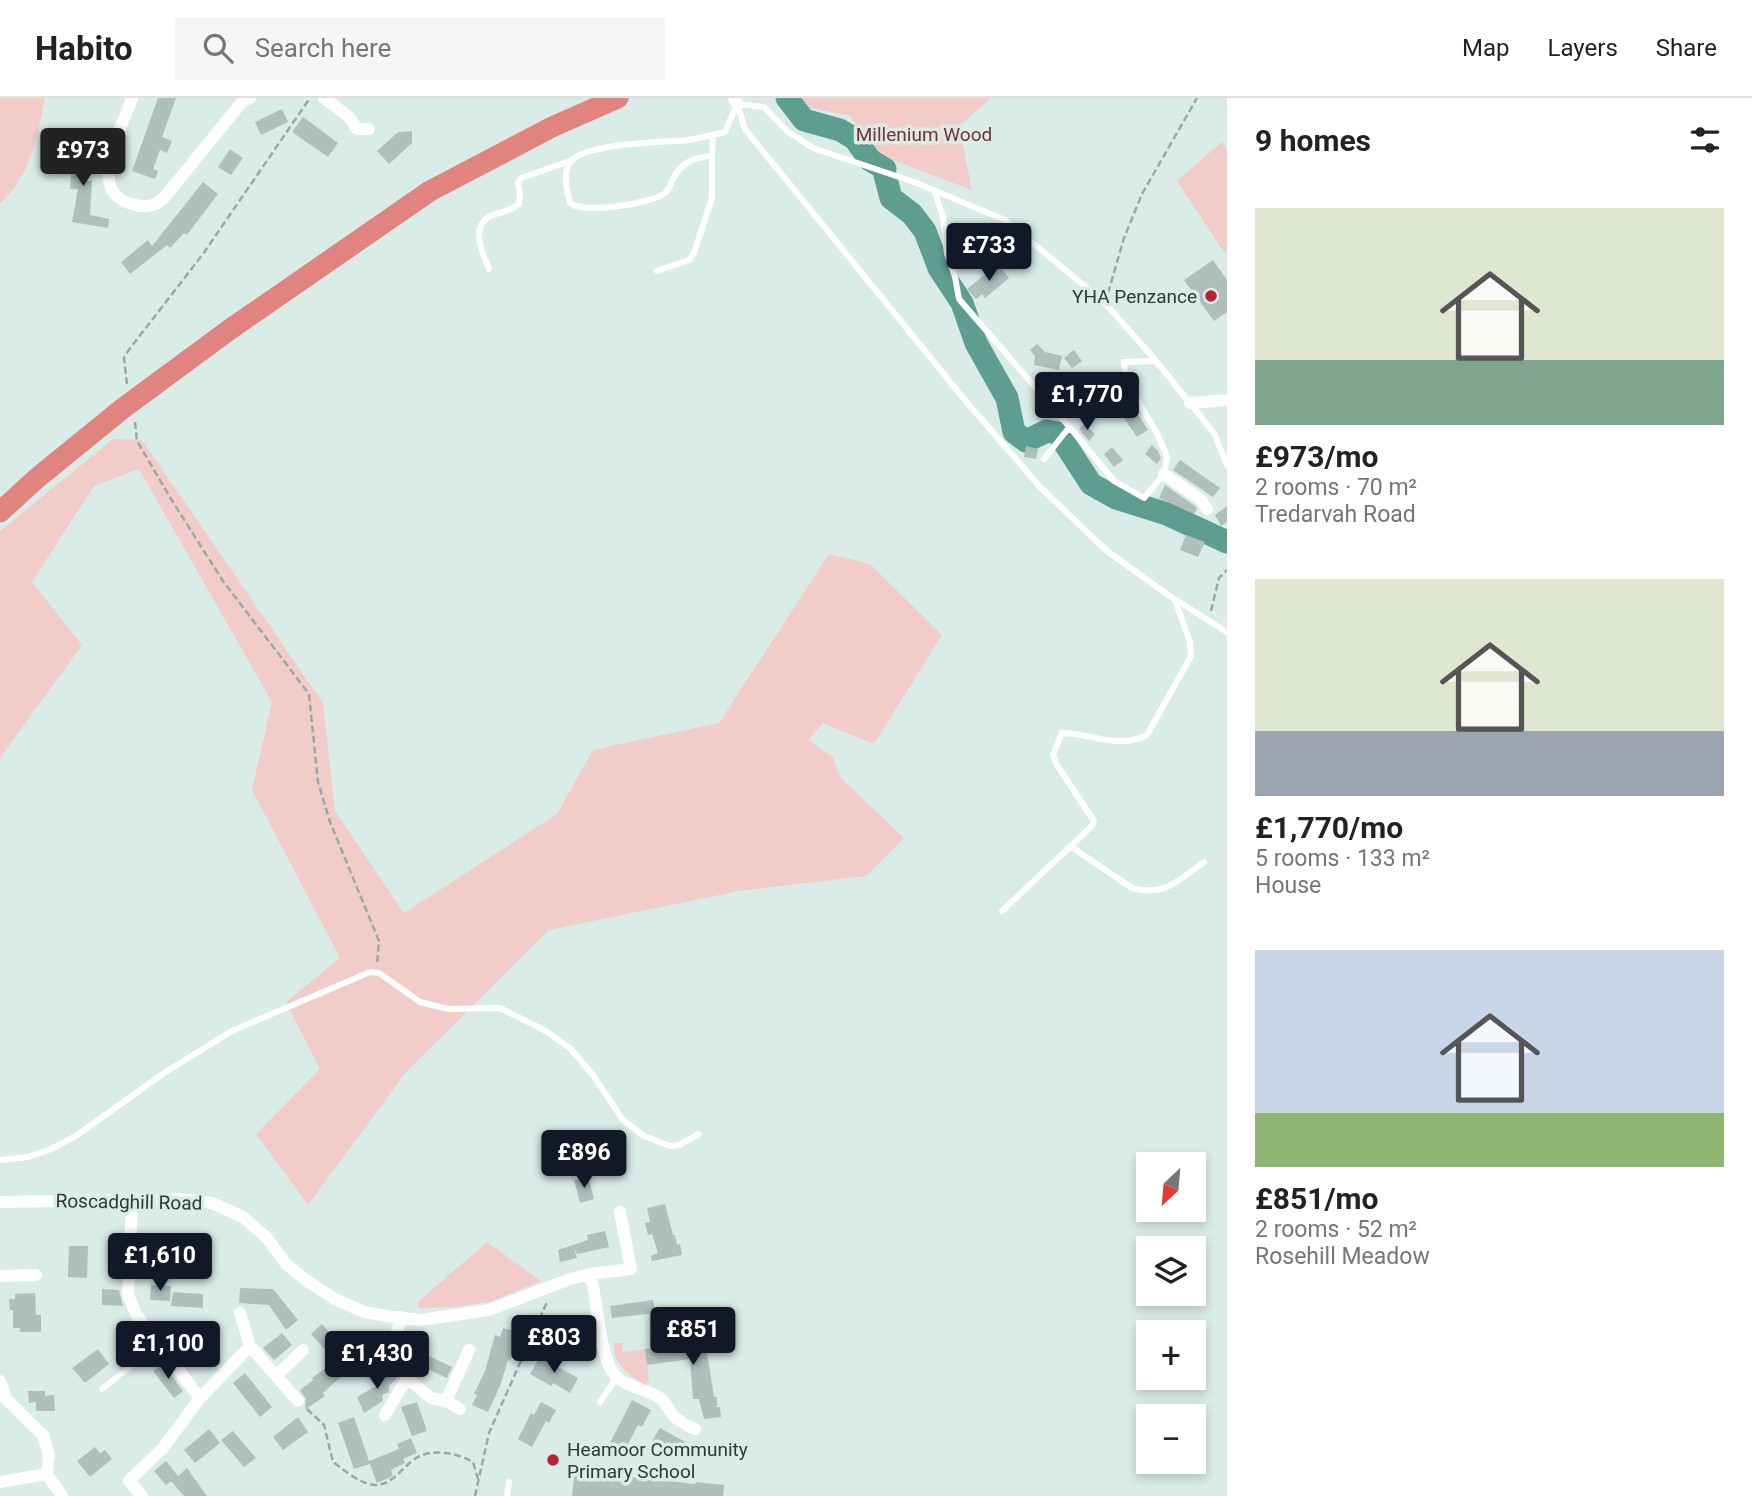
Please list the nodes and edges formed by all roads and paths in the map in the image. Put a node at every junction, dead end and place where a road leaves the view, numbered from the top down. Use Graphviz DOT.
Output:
graph roads {
  1 [pos="132,98"];
  2 [pos="250,98"];
  3 [pos="310,98"];
  4 [pos="324,98"];
  5 [pos="618,98"];
  6 [pos="1197,98"];
  7 [pos="736,101"];
  8 [pos="369,129"];
  9 [pos="713,135"];
  10 [pos="712,156"];
  11 [pos="570,161"];
  12 [pos="934,190"];
  13 [pos="489,269"];
  14 [pos="657,271"];
  15 [pos="1105,303"];
  16 [pos="1156,361"];
  17 [pos="1227,400"];
  18 [pos="133,401"];
  19 [pos="1190,403"];
  20 [pos="1070,430"];
  21 [pos="1044,458"];
  22 [pos="1227,465"];
  23 [pos="1164,474"];
  24 [pos="1207,509"];
  25 [pos="0,512"];
  26 [pos="1227,570"];
  27 [pos="1175,600"];
  28 [pos="1209,621"];
  29 [pos="1227,632"];
  30 [pos="1070,846"];
  31 [pos="1204,862"];
  32 [pos="1002,911"];
  33 [pos="379,973"];
  34 [pos="699,1134"];
  35 [pos="0,1160"];
  36 [pos="132,1200"];
  37 [pos="0,1202"];
  38 [pos="620,1212"];
  39 [pos="590,1274"];
  40 [pos="36,1275"];
  41 [pos="0,1276"];
  42 [pos="554,1286"];
  43 [pos="240,1313"];
  44 [pos="401,1317"];
  45 [pos="159,1344"];
  46 [pos="603,1344"];
  47 [pos="250,1346"];
  48 [pos="560,1348"];
  49 [pos="303,1350"];
  50 [pos="469,1350"];
  51 [pos="275,1376"];
  52 [pos="617,1377"];
  53 [pos="407,1378"];
  54 [pos="0,1381"];
  55 [pos="102,1388"];
  56 [pos="200,1398"];
  57 [pos="298,1401"];
  58 [pos="446,1401"];
  59 [pos="600,1402"];
  60 [pos="460,1409"];
  61 [pos="385,1415"];
  62 [pos="695,1429"];
  63 [pos="47,1474"];
  64 [pos="478,1479"];
  65 [pos="0,1482"];
  66 [pos="509,1482"];
  67 [pos="62,1496"];
  68 [pos="142,1496"];
  69 [pos="475,1496"];
  70 [pos="507,1496"];
  1 -- 2 [label="street"];
  3 -- 18 [label="path"];
  4 -- 8 [label="street"];
  5 -- 18 [label="highway"];
  6 -- 15 [label="path"];
  7 -- 9 [label="lane"];
  7 -- 12 [label="lane"];
  7 -- 27 [label="lane"];
  9 -- 10 [label="lane"];
  9 -- 11 [label="lane"];
  10 -- 11 [label="lane"];
  10 -- 14 [label="lane"];
  11 -- 13 [label="lane"];
  12 -- 15 [label="lane"];
  12 -- 20 [label="lane"];
  15 -- 16 [label="lane"];
  16 -- 19 [label="lane"];
  16 -- 23 [label="lane"];
  17 -- 19 [label="street"];
  18 -- 25 [label="highway"];
  18 -- 33 [label="path"];
  19 -- 22 [label="lane"];
  20 -- 21 [label="lane"];
  20 -- 23 [label="lane"];
  23 -- 24 [label="street"];
  26 -- 28 [label="path"];
  27 -- 28 [label="lane"];
  27 -- 30 [label="lane"];
  28 -- 29 [label="lane"];
  30 -- 31 [label="lane"];
  30 -- 32 [label="lane"];
  33 -- 34 [label="lane"];
  33 -- 35 [label="lane"];
  36 -- 37 [label="street, Roscadghill Road"];
  36 -- 44 [label="street, Roscadghill Road"];
  36 -- 45 [label="street"];
  38 -- 39 [label="street, Roscadghill Road"];
  39 -- 42 [label="street, Roscadghill Road"];
  39 -- 46 [label="street"];
  40 -- 41 [label="street"];
  42 -- 44 [label="street, Roscadghill Road"];
  42 -- 64 [label="path"];
  43 -- 47 [label="street"];
  44 -- 53 [label="street"];
  45 -- 55 [label="lane"];
  45 -- 56 [label="street"];
  46 -- 48 [label="lane"];
  46 -- 52 [label="street"];
  47 -- 51 [label="street"];
  47 -- 56 [label="street"];
  49 -- 51 [label="street"];
  50 -- 58 [label="street"];
  51 -- 57 [label="street"];
  52 -- 59 [label="lane"];
  52 -- 62 [label="street"];
  53 -- 58 [label="street"];
  53 -- 61 [label="street"];
  54 -- 63 [label="street"];
  56 -- 68 [label="street"];
  57 -- 64 [label="path"];
  58 -- 60 [label="street"];
  63 -- 65 [label="street"];
  63 -- 67 [label="street"];
  64 -- 69 [label="path"];
  66 -- 70 [label="lane"];
}
